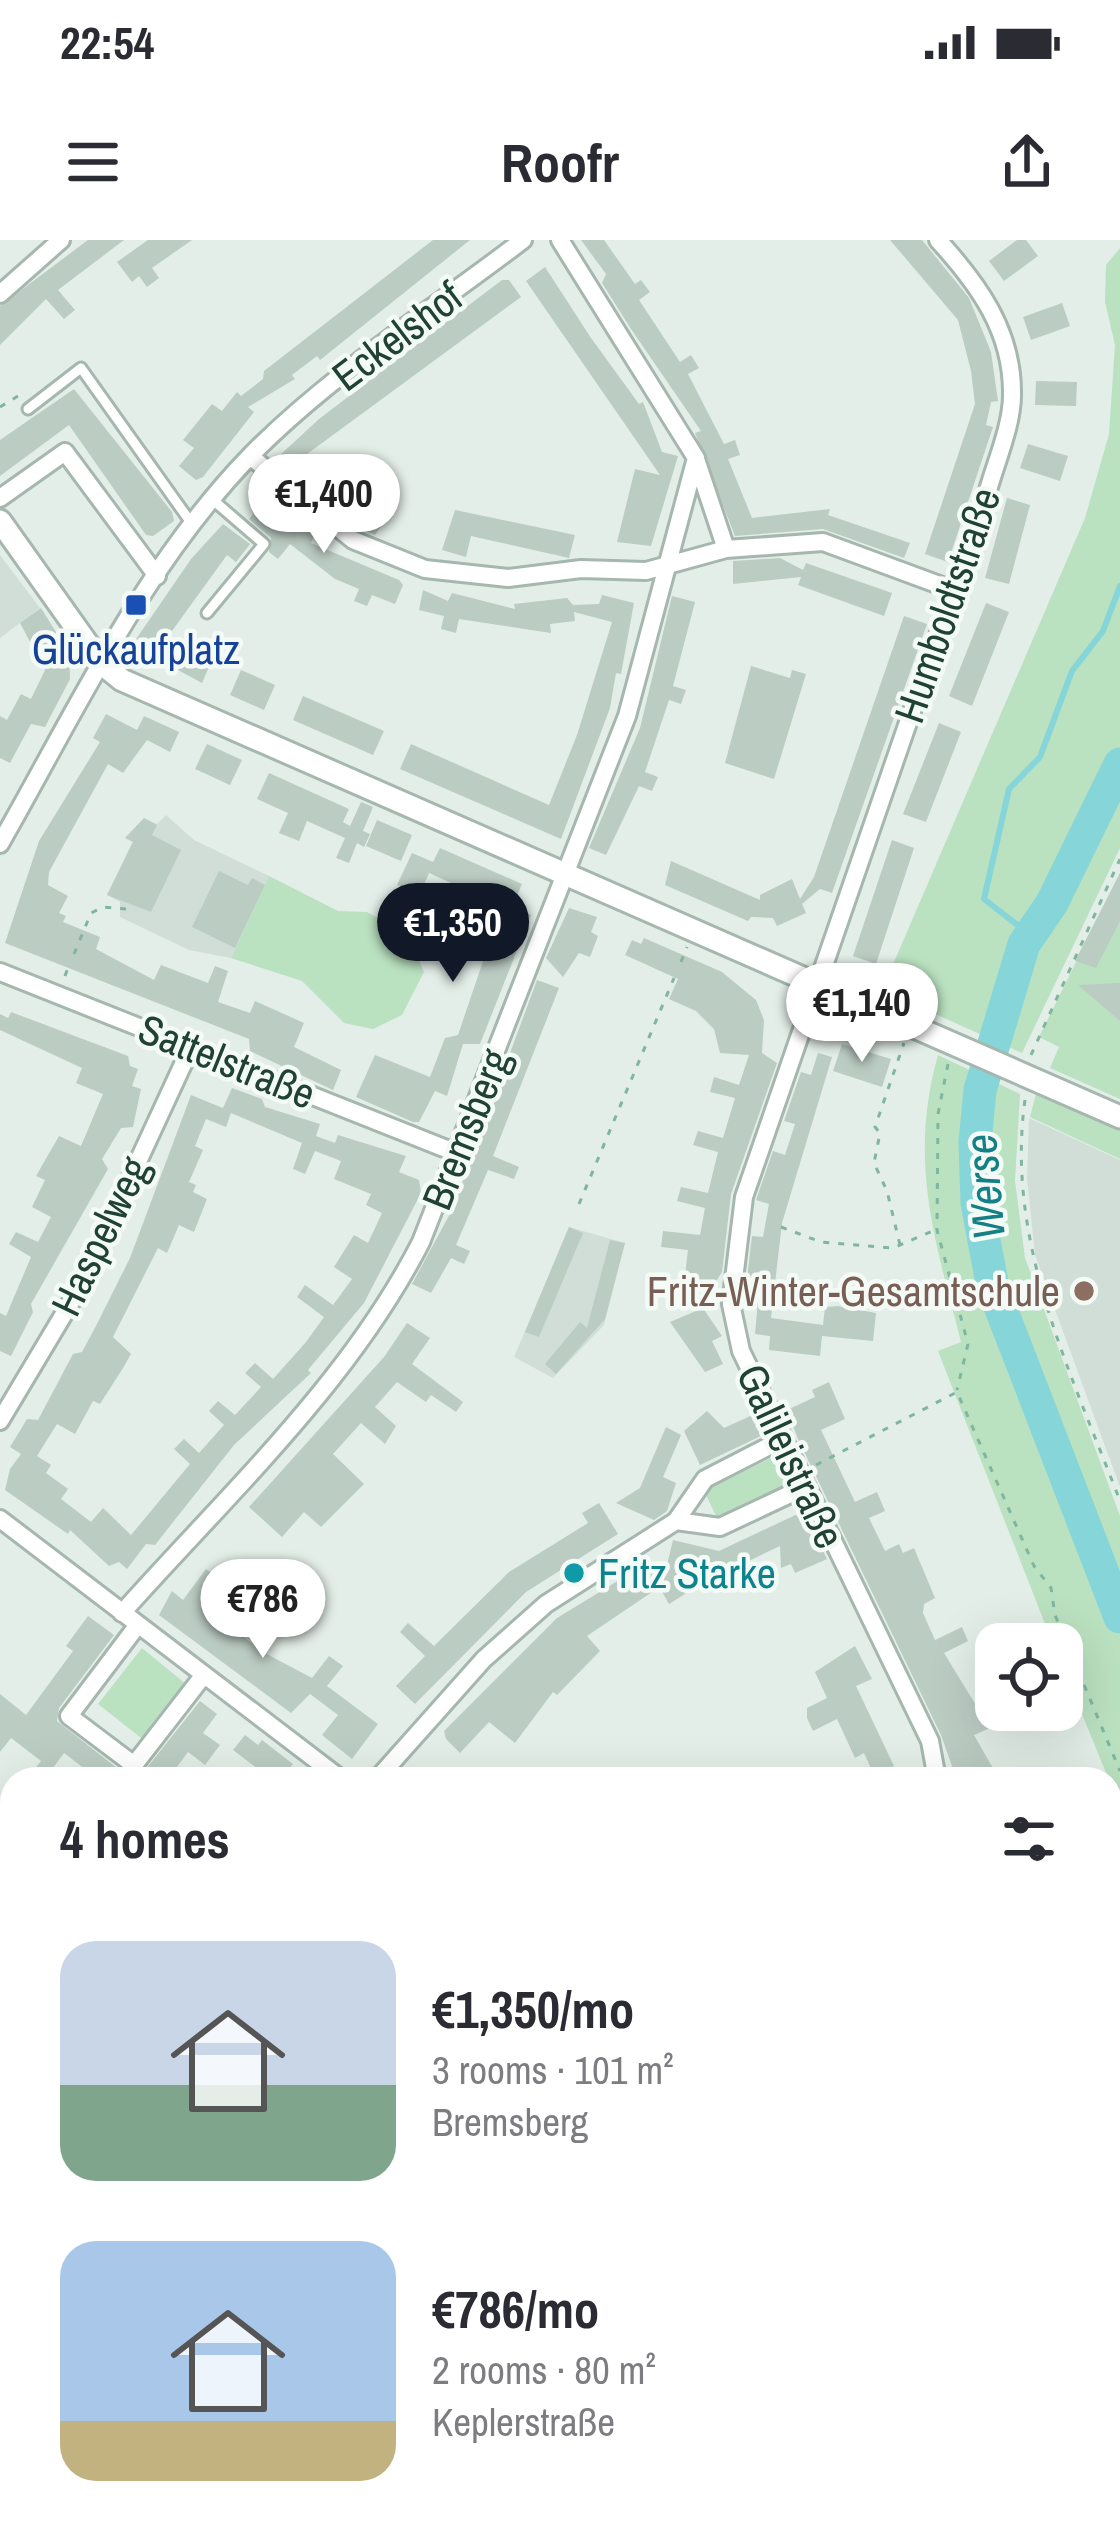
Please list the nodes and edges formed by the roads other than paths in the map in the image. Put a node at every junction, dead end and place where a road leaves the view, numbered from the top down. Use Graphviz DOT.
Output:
graph roads {
  1 [pos="61,240"];
  2 [pos="523,240"];
  3 [pos="560,240"];
  4 [pos="938,240"];
  5 [pos="0,294"];
  6 [pos="28,409"];
  7 [pos="250,456"];
  8 [pos="696,458"];
  9 [pos="0,498"];
  10 [pos="213,500"];
  11 [pos="0,521"];
  12 [pos="193,525"];
  13 [pos="726,549"];
  14 [pos="667,564"];
  15 [pos="157,576"];
  16 [pos="953,590"];
  17 [pos="208,613"];
  18 [pos="100,663"];
  19 [pos="0,844"];
  20 [pos="567,874"];
  21 [pos="0,972"];
  22 [pos="816,981"];
  23 [pos="191,1047"];
  24 [pos="1120,1117"];
  25 [pos="454,1152"];
  26 [pos="0,1421"];
  27 [pos="781,1440"];
  28 [pos="801,1481"];
  29 [pos="676,1521"];
  30 [pos="1,1523"];
  31 [pos="122,1613"];
  32 [pos="137,1626"];
  33 [pos="203,1676"];
  34 [pos="325,1767"];
  35 [pos="388,1767"];
  36 [pos="935,1767"];
  1 -- 5 [label="street"];
  2 -- 7 [label="street, Eckelshof"];
  3 -- 8 [label="street"];
  4 -- 16 [label="street, Humboldtstraße"];
  6 -- 12 [label="lane"];
  7 -- 10 [label="street, Eckelshof"];
  7 -- 14 [label="street"];
  8 -- 13 [label="street"];
  8 -- 14 [label="street, Bremsberg"];
  9 -- 15 [label="street"];
  10 -- 12 [label="street, Eckelshof"];
  10 -- 17 [label="lane"];
  11 -- 18 [label="street"];
  12 -- 15 [label="street, Eckelshof"];
  13 -- 14 [label="street"];
  13 -- 16 [label="street"];
  14 -- 20 [label="street, Bremsberg"];
  15 -- 18 [label="street, Eckelshof"];
  16 -- 22 [label="street, Humboldtstraße"];
  18 -- 19 [label="street, Eckelshof"];
  18 -- 20 [label="street"];
  20 -- 22 [label="street"];
  20 -- 25 [label="street, Bremsberg"];
  21 -- 23 [label="street, Sattelstraße"];
  22 -- 24 [label="street"];
  22 -- 27 [label="street, Galileistraße"];
  23 -- 25 [label="street, Sattelstraße"];
  23 -- 26 [label="street, Haspelweg"];
  25 -- 31 [label="street, Bremsberg"];
  27 -- 28 [label="street, Galileistraße"];
  27 -- 29 [label="street"];
  28 -- 29 [label="street"];
  28 -- 36 [label="street, Galileistraße"];
  29 -- 35 [label="street"];
  30 -- 31 [label="street"];
  31 -- 32 [label="street"];
  32 -- 33 [label="street"];
  32 -- 33 [label="street"];
  33 -- 34 [label="street"];
}
